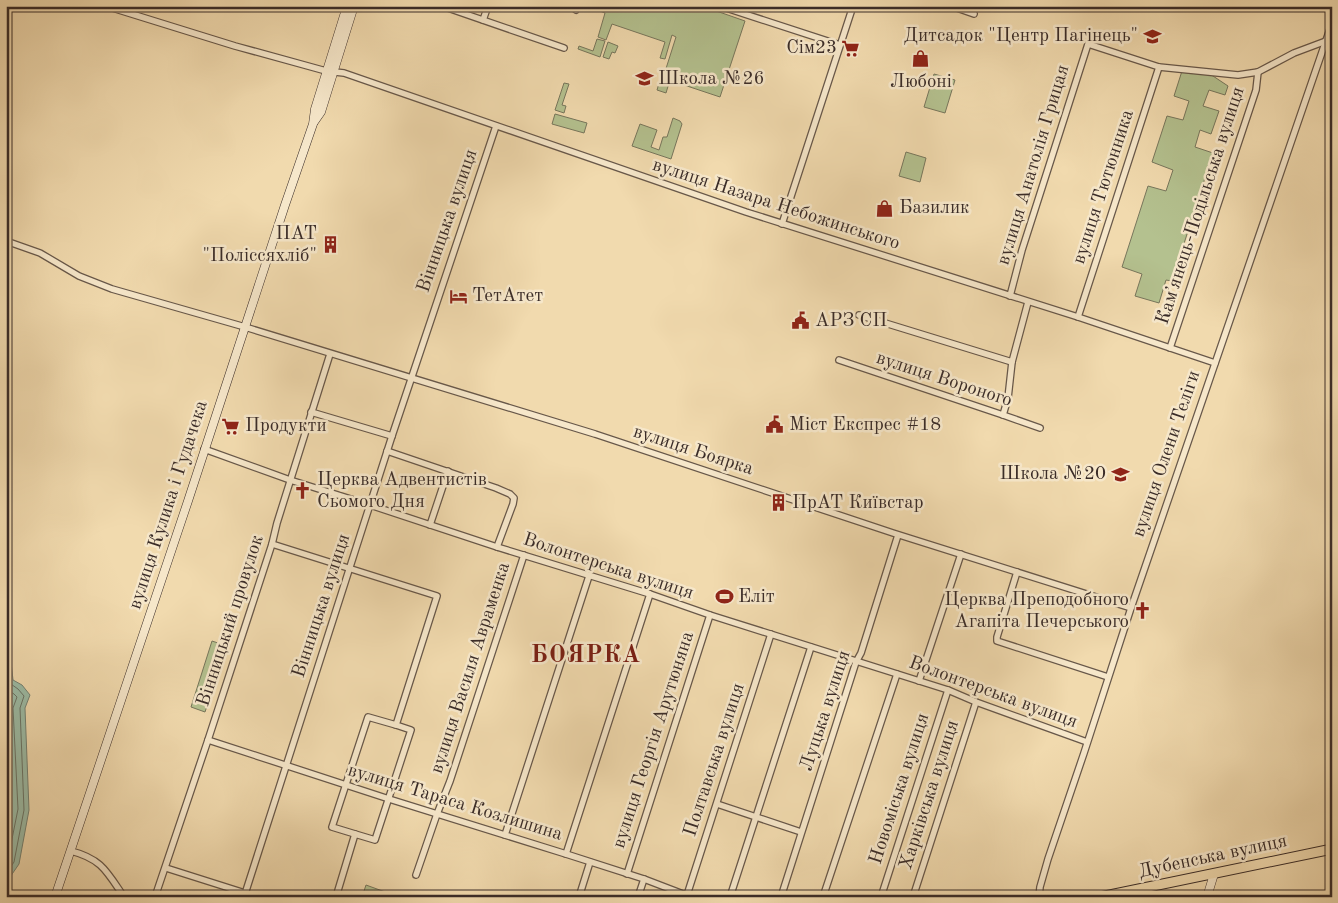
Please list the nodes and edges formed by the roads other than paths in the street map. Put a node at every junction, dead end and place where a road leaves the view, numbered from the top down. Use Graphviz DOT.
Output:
graph roads {
  1 [pos="106,6"];
  2 [pos="347,6"];
  3 [pos="354,6"];
  4 [pos="442,6"];
  5 [pos="488,6"];
  6 [pos="720,6"];
  7 [pos="853,6"];
  8 [pos="951,6"];
  9 [pos="974,14"];
  10 [pos="483,20"];
  11 [pos="1332,23"];
  12 [pos="1326,41"];
  13 [pos="840,46"];
  14 [pos="564,48"];
  15 [pos="1159,67"];
  16 [pos="330,72"];
  17 [pos="1258,72"];
  18 [pos="496,126"];
  19 [pos="782,224"];
  20 [pos="6,241"];
  21 [pos="1010,296"];
  22 [pos="1028,302"];
  23 [pos="859,315"];
  24 [pos="1078,317"];
  25 [pos="245,327"];
  26 [pos="1170,348"];
  27 [pos="330,354"];
  28 [pos="838,360"];
  29 [pos="1012,362"];
  30 [pos="1214,363"];
  31 [pos="412,377"];
  32 [pos="312,412"];
  33 [pos="1003,415"];
  34 [pos="1040,428"];
  35 [pos="392,436"];
  36 [pos="204,449"];
  37 [pos="388,451"];
  38 [pos="448,471"];
  39 [pos="290,480"];
  40 [pos="370,505"];
  41 [pos="430,525"];
  42 [pos="898,535"];
  43 [pos="272,544"];
  44 [pos="498,547"];
  45 [pos="961,554"];
  46 [pos="524,555"];
  47 [pos="350,568"];
  48 [pos="1017,572"];
  49 [pos="589,576"];
  50 [pos="650,594"];
  51 [pos="1130,608"];
  52 [pos="710,615"];
  53 [pos="771,634"];
  54 [pos="811,647"];
  55 [pos="856,662"];
  56 [pos="897,674"];
  57 [pos="1108,677"];
  58 [pos="919,681"];
  59 [pos="948,690"];
  60 [pos="976,702"];
  61 [pos="396,725"];
  62 [pos="208,740"];
  63 [pos="1087,742"];
  64 [pos="287,765"];
  65 [pos="346,785"];
  66 [pos="389,799"];
  67 [pos="717,804"];
  68 [pos="437,814"];
  69 [pos="755,817"];
  70 [pos="802,832"];
  71 [pos="355,834"];
  72 [pos="505,835"];
  73 [pos="1332,849"];
  74 [pos="71,851"];
  75 [pos="566,854"];
  76 [pos="590,862"];
  77 [pos="166,868"];
  78 [pos="627,874"];
  79 [pos="1214,874"];
  80 [pos="416,875"];
  81 [pos="644,880"];
  82 [pos="244,895"];
  83 [pos="689,896"];
  84 [pos="55,897"];
  85 [pos="124,897"];
  86 [pos="155,897"];
  87 [pos="336,897"];
  88 [pos="579,897"];
  89 [pos="638,897"];
  90 [pos="730,897"];
  91 [pos="781,897"];
  92 [pos="823,897"];
  93 [pos="881,897"];
  94 [pos="913,897"];
  95 [pos="1039,897"];
  96 [pos="1100,897"];
  97 [pos="1207,897"];
  1 -- 16 [label="street, вулиця Назара Небожинського"];
  2 -- 16 [label="main road, вулиця Кулика і Гудачека"];
  3 -- 16 [label="main road, вулиця Кулика і Гудачека"];
  4 -- 10 [label="street"];
  5 -- 10 [label="street"];
  6 -- 13 [label="street"];
  7 -- 13 [label="street"];
  8 -- 9 [label="street"];
  10 -- 14 [label="street"];
  11 -- 12 [label="street, вулиця Олени Теліги"];
  12 -- 17 [label="street"];
  12 -- 30 [label="street, вулиця Олени Теліги"];
  13 -- 19 [label="street"];
  15 -- 17 [label="street"];
  15 -- 21 [label="street, вулиця Анатолія Грицая"];
  15 -- 24 [label="street, вулиця Тютюнника"];
  16 -- 18 [label="street, вулиця Назара Небожинського"];
  16 -- 25 [label="main road, вулиця Кулика і Гудачека"];
  17 -- 26 [label="street, Камʼянець-Подільська вулиця"];
  18 -- 19 [label="street, вулиця Назара Небожинського"];
  18 -- 31 [label="street, Вінницька вулиця"];
  19 -- 21 [label="street, вулиця Назара Небожинського"];
  20 -- 25 [label="street, вулиця Боярка"];
  21 -- 22 [label="street, вулиця Назара Небожинського"];
  22 -- 24 [label="street, вулиця Назара Небожинського"];
  22 -- 29 [label="street"];
  23 -- 29 [label="street"];
  24 -- 26 [label="street, вулиця Назара Небожинського"];
  25 -- 27 [label="street, вулиця Боярка"];
  25 -- 36 [label="main road, вулиця Кулика і Гудачека"];
  26 -- 30 [label="street, вулиця Назара Небожинського"];
  27 -- 31 [label="street, вулиця Боярка"];
  27 -- 32 [label="street, Вінницький провулок"];
  28 -- 33 [label="street, вулиця Вороного"];
  29 -- 33 [label="street"];
  30 -- 51 [label="street, вулиця Олени Теліги"];
  31 -- 35 [label="street, Вінницька вулиця"];
  31 -- 42 [label="street, вулиця Боярка"];
  32 -- 35 [label="street"];
  32 -- 39 [label="street, Вінницький провулок"];
  33 -- 34 [label="street, вулиця Вороного"];
  35 -- 37 [label="street, Вінницька вулиця"];
  36 -- 39 [label="street, Волонтерська вулиця"];
  36 -- 74 [label="main road, вулиця Кулика і Гудачека"];
  37 -- 38 [label="street"];
  37 -- 40 [label="street, Вінницька вулиця"];
  38 -- 41 [label="street"];
  38 -- 44 [label="street"];
  39 -- 40 [label="street, Волонтерська вулиця"];
  39 -- 43 [label="street, Вінницький провулок"];
  40 -- 41 [label="street, Волонтерська вулиця"];
  40 -- 47 [label="street, Вінницька вулиця"];
  41 -- 44 [label="street, Волонтерська вулиця"];
  42 -- 45 [label="street, вулиця Боярка"];
  42 -- 55 [label="street, Луцька вулиця"];
  43 -- 47 [label="street"];
  43 -- 62 [label="street, Вінницький провулок"];
  44 -- 46 [label="street, Волонтерська вулиця"];
  45 -- 48 [label="street, вулиця Боярка"];
  45 -- 58 [label="street"];
  46 -- 49 [label="street, Волонтерська вулиця"];
  46 -- 68 [label="street, вулиця Василя Авраменка"];
  47 -- 61 [label="street"];
  47 -- 64 [label="street, Вінницька вулиця"];
  48 -- 51 [label="street, вулиця Боярка"];
  48 -- 57 [label="street"];
  49 -- 50 [label="street, Волонтерська вулиця"];
  49 -- 72 [label="street"];
  50 -- 52 [label="street, Волонтерська вулиця"];
  50 -- 75 [label="street"];
  51 -- 57 [label="street, вулиця Олени Теліги"];
  52 -- 53 [label="street, Волонтерська вулиця"];
  52 -- 78 [label="street, вулиця Георгія Арутюняна"];
  53 -- 54 [label="street, Волонтерська вулиця"];
  53 -- 67 [label="street, Полтавська вулиця"];
  54 -- 55 [label="street, Волонтерська вулиця"];
  54 -- 69 [label="street"];
  55 -- 56 [label="street, Волонтерська вулиця"];
  55 -- 70 [label="street, Луцька вулиця"];
  56 -- 58 [label="street, Волонтерська вулиця"];
  56 -- 92 [label="street"];
  57 -- 63 [label="street, вулиця Олени Теліги"];
  58 -- 59 [label="street, Волонтерська вулиця"];
  59 -- 60 [label="street, Волонтерська вулиця"];
  59 -- 93 [label="street, Новоміська вулиця"];
  60 -- 63 [label="street, Волонтерська вулиця"];
  60 -- 94 [label="street, Харківська вулиця"];
  61 -- 65 [label="street"];
  61 -- 66 [label="street"];
  62 -- 64 [label="street, вулиця Тараса Козлишина"];
  62 -- 77 [label="street, Вінницький провулок"];
  63 -- 95 [label="street, вулиця Олени Теліги"];
  64 -- 65 [label="street, вулиця Тараса Козлишина"];
  64 -- 82 [label="street, Вінницька вулиця"];
  65 -- 66 [label="street, вулиця Тараса Козлишина"];
  65 -- 71 [label="street"];
  66 -- 68 [label="street, вулиця Тараса Козлишина"];
  66 -- 71 [label="street"];
  67 -- 69 [label="street"];
  67 -- 83 [label="street, Полтавська вулиця"];
  68 -- 72 [label="street, вулиця Тараса Козлишина"];
  68 -- 80 [label="street, вулиця Василя Авраменка"];
  69 -- 70 [label="street"];
  69 -- 90 [label="street"];
  70 -- 91 [label="street, Луцька вулиця"];
  71 -- 87 [label="street"];
  72 -- 75 [label="street, вулиця Тараса Козлишина"];
  73 -- 79 [label="main road, Дубенська вулиця"];
  74 -- 84 [label="main road, вулиця Кулика і Гудачека"];
  74 -- 85 [label="street"];
  75 -- 76 [label="street, вулиця Тараса Козлишина"];
  76 -- 78 [label="street, вулиця Тараса Козлишина"];
  76 -- 88 [label="street"];
  77 -- 82 [label="street"];
  77 -- 86 [label="street, Вінницький провулок"];
  78 -- 81 [label="street, вулиця Тараса Козлишина"];
  79 -- 96 [label="main road, Дубенська вулиця"];
  79 -- 97 [label="main road"];
  81 -- 83 [label="street, вулиця Тараса Козлишина"];
  81 -- 89 [label="street"];
}
